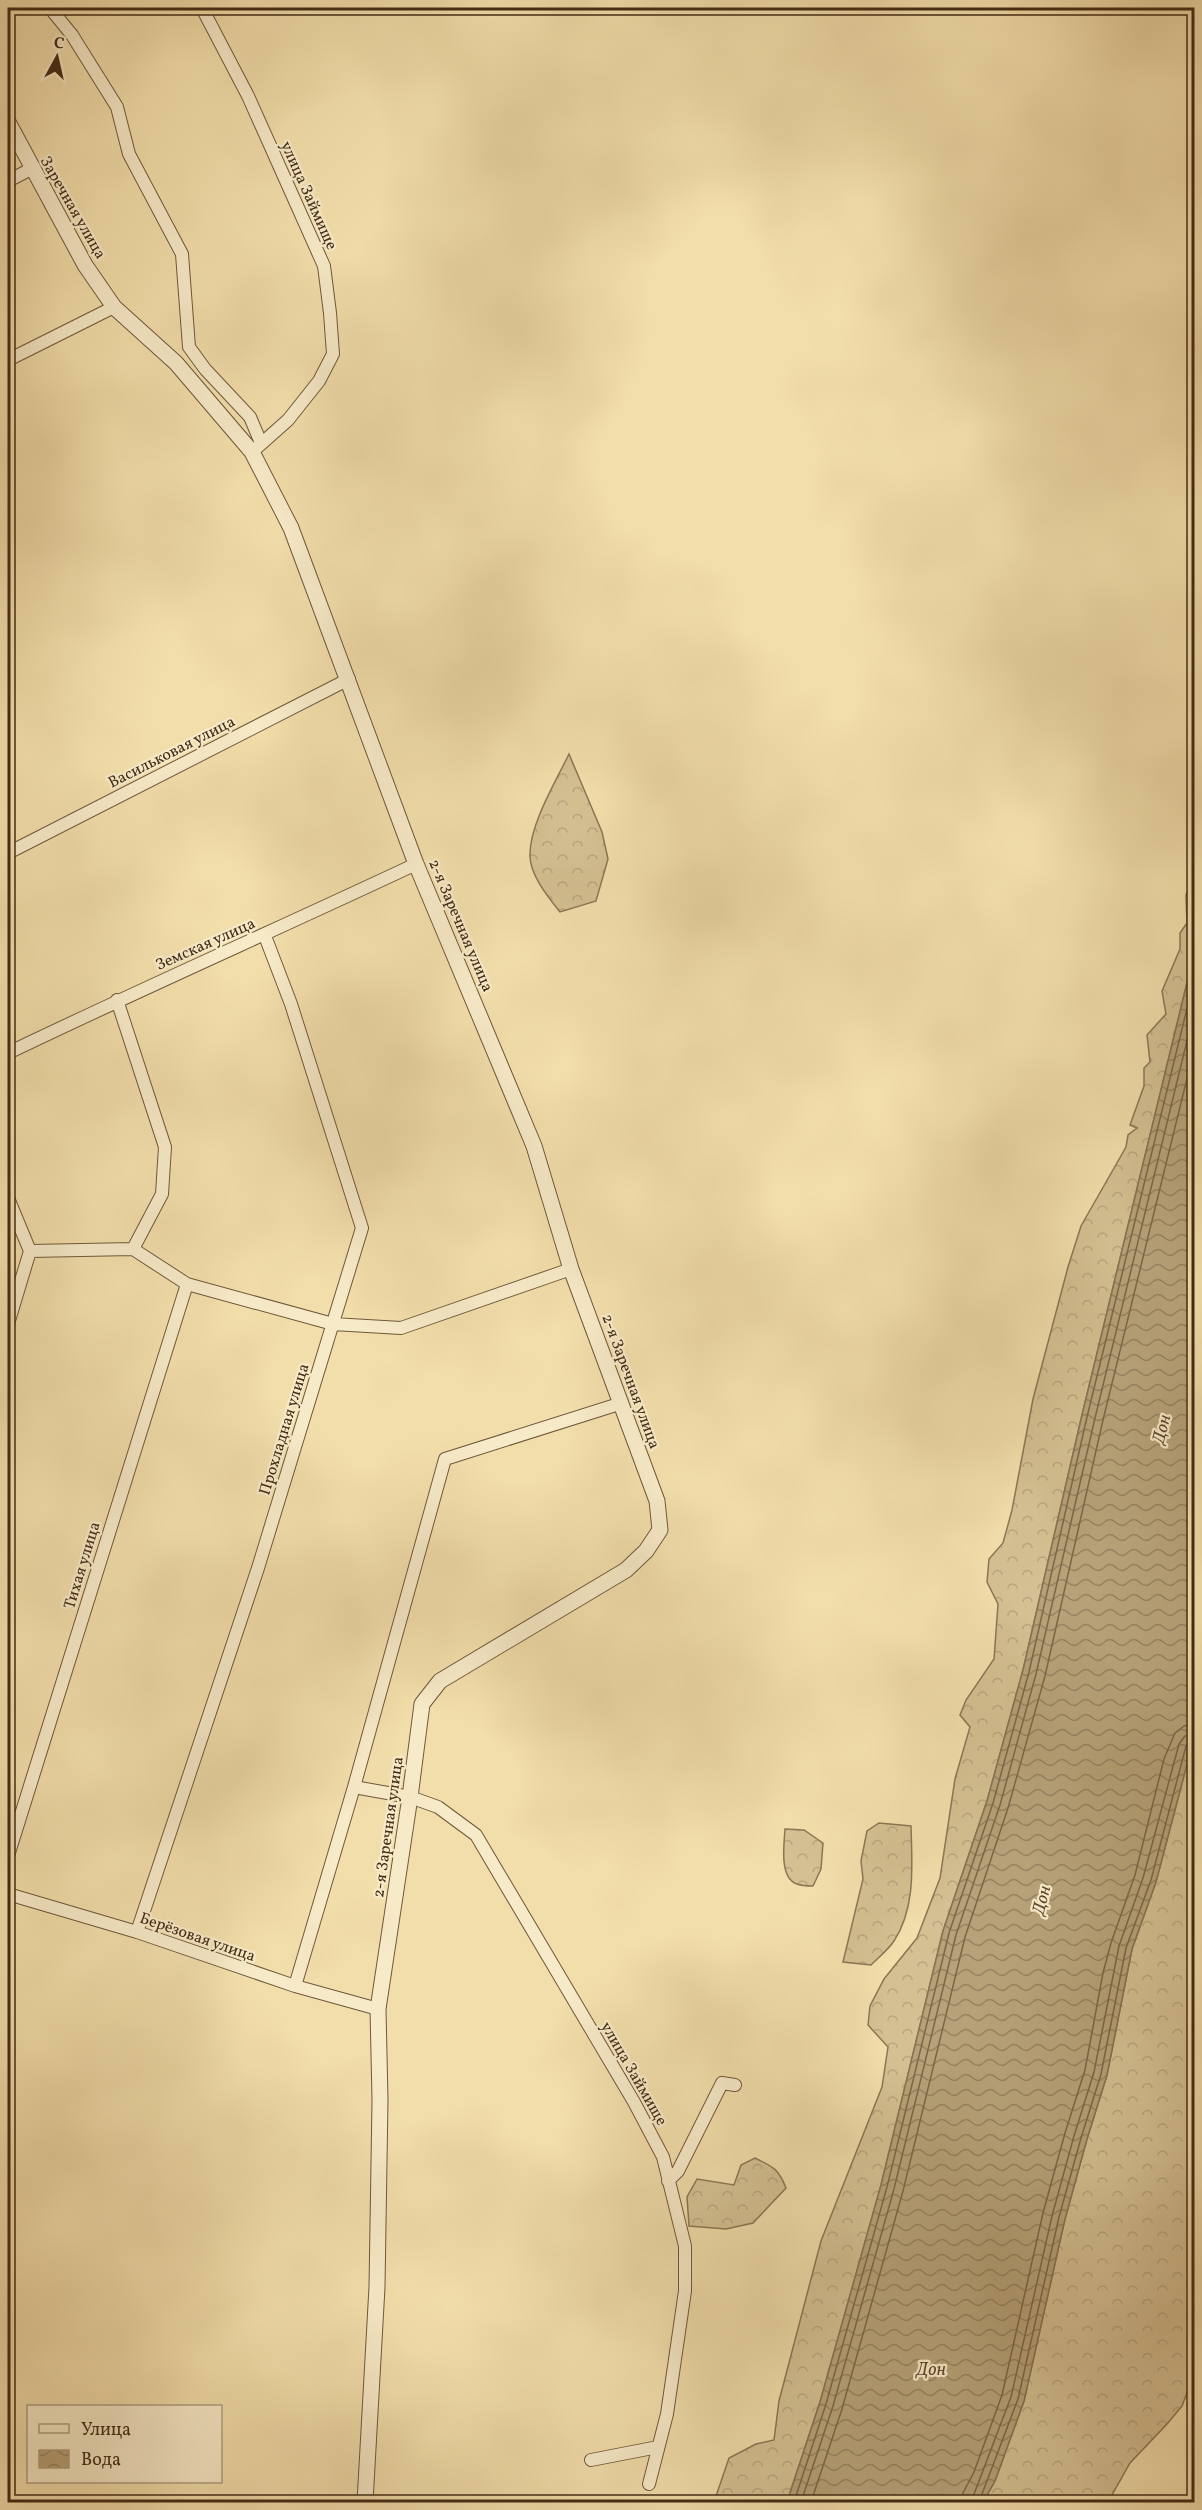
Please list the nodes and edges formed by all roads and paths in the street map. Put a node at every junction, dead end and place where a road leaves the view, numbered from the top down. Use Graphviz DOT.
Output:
graph roads {
  1 [pos="50,8"];
  2 [pos="202,8"];
  3 [pos="8,122"];
  4 [pos="31,169"];
  5 [pos="8,181"];
  6 [pos="114,307"];
  7 [pos="8,360"];
  8 [pos="256,448"];
  9 [pos="349,679"];
  10 [pos="8,853"];
  11 [pos="416,864"];
  12 [pos="265,936"];
  13 [pos="117,1000"];
  14 [pos="8,1053"];
  15 [pos="8,1198"];
  16 [pos="133,1249"];
  17 [pos="30,1251"];
  18 [pos="571,1269"];
  19 [pos="187,1284"];
  20 [pos="333,1323"];
  21 [pos="8,1324"];
  22 [pos="622,1403"];
  23 [pos="354,1787"];
  24 [pos="410,1797"];
  25 [pos="8,1856"];
  26 [pos="8,1894"];
  27 [pos="137,1932"];
  28 [pos="295,1986"];
  29 [pos="378,2009"];
  30 [pos="735,2085"];
  31 [pos="669,2181"];
  32 [pos="658,2447"];
  33 [pos="591,2460"];
  34 [pos="649,2484"];
  35 [pos="365,2502"];
  1 -- 8 [label="street"];
  2 -- 8 [label="street, улица Займище"];
  3 -- 4 [label="street, Заречная улица"];
  4 -- 5 [label="street"];
  4 -- 6 [label="street, Заречная улица"];
  6 -- 7 [label="street"];
  6 -- 8 [label="street, Заречная улица"];
  8 -- 9 [label="street, 2-я Заречная улица"];
  9 -- 10 [label="street, Васильковая улица"];
  9 -- 11 [label="street, 2-я Заречная улица"];
  11 -- 12 [label="street, Земская улица"];
  11 -- 18 [label="street, 2-я Заречная улица"];
  12 -- 13 [label="street, Земская улица"];
  12 -- 20 [label="street, Прохладная улица"];
  13 -- 14 [label="street, Земская улица"];
  13 -- 16 [label="street"];
  15 -- 17 [label="street"];
  16 -- 17 [label="street"];
  16 -- 19 [label="street"];
  17 -- 21 [label="street"];
  18 -- 20 [label="street"];
  18 -- 22 [label="street, 2-я Заречная улица"];
  19 -- 20 [label="street"];
  19 -- 25 [label="street, Тихая улица"];
  20 -- 27 [label="street, Прохладная улица"];
  22 -- 23 [label="street"];
  22 -- 24 [label="street, 2-я Заречная улица"];
  23 -- 24 [label="street, улица Займище"];
  23 -- 28 [label="street"];
  24 -- 29 [label="street, 2-я Заречная улица"];
  24 -- 31 [label="street, улица Займище"];
  26 -- 27 [label="street, Берёзовая улица"];
  27 -- 28 [label="street, Берёзовая улица"];
  28 -- 29 [label="street, Берёзовая улица"];
  29 -- 35 [label="street, 2-я Заречная улица"];
  30 -- 31 [label="street"];
  31 -- 32 [label="street, улица Займище"];
  32 -- 33 [label="street"];
  32 -- 34 [label="street, улица Займище"];
}
